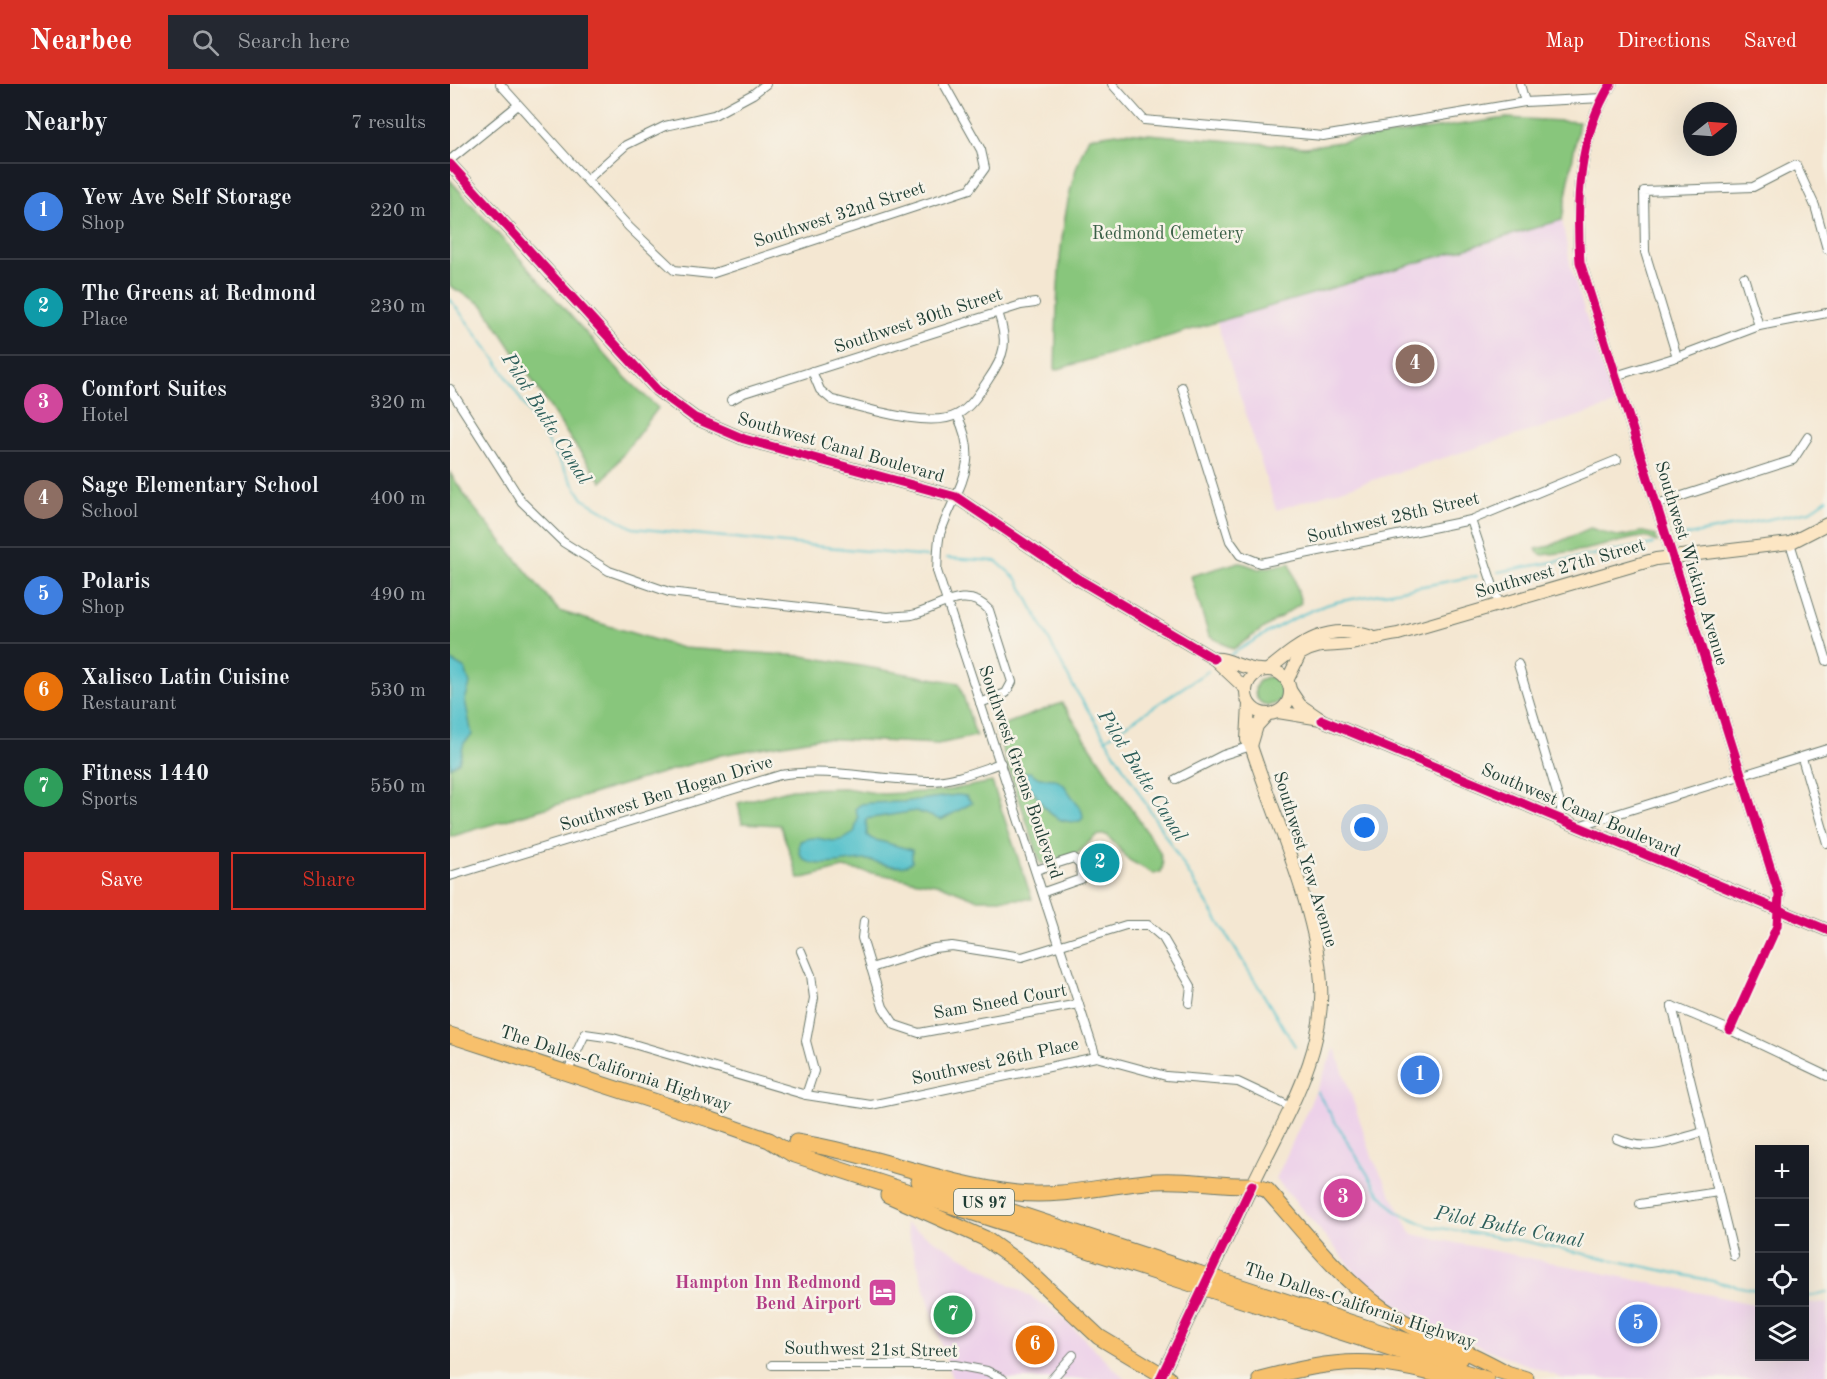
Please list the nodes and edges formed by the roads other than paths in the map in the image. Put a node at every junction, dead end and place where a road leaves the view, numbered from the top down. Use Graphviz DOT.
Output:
graph roads {
  1 [pos="500,84"];
  2 [pos="766,84"];
  3 [pos="944,84"];
  4 [pos="1112,84"];
  5 [pos="1520,84"];
  6 [pos="1611,84"];
  7 [pos="1602,98"];
  8 [pos="1525,102"];
  9 [pos="518,105"];
  10 [pos="450,160"];
  11 [pos="450,165"];
  12 [pos="588,179"];
  13 [pos="1827,249"];
  14 [pos="1744,277"];
  15 [pos="1035,303"];
  16 [pos="998,312"];
  17 [pos="1827,313"];
  18 [pos="1759,326"];
  19 [pos="1677,357"];
  20 [pos="812,371"];
  21 [pos="1615,376"];
  22 [pos="1182,387"];
  23 [pos="450,389"];
  24 [pos="731,400"];
  25 [pos="957,415"];
  26 [pos="1808,437"];
  27 [pos="1617,460"];
  28 [pos="956,497"];
  29 [pos="1657,504"];
  30 [pos="1471,520"];
  31 [pos="1827,524"];
  32 [pos="1790,543"];
  33 [pos="1672,557"];
  34 [pos="945,601"];
  35 [pos="1499,604"];
  36 [pos="1372,637"];
  37 [pos="1214,659"];
  38 [pos="1827,661"];
  39 [pos="1518,664"];
  40 [pos="1266,670"];
  41 [pos="1289,685"];
  42 [pos="1246,689"];
  43 [pos="980,703"];
  44 [pos="1249,704"];
  45 [pos="1273,713"];
  46 [pos="1322,720"];
  47 [pos="1251,746"];
  48 [pos="1827,749"];
  49 [pos="1802,758"];
  50 [pos="1001,763"];
  51 [pos="1741,776"];
  52 [pos="1176,779"];
  53 [pos="1561,819"];
  54 [pos="1576,826"];
  55 [pos="1827,843"];
  56 [pos="1036,870"];
  57 [pos="450,876"];
  58 [pos="1044,892"];
  59 [pos="1778,910"];
  60 [pos="864,921"];
  61 [pos="1827,930"];
  62 [pos="1061,946"];
  63 [pos="801,951"];
  64 [pos="871,968"];
  65 [pos="1189,1003"];
  66 [pos="1079,1004"];
  67 [pos="1730,1030"];
  68 [pos="450,1035"];
  69 [pos="1096,1057"];
  70 [pos="567,1073"];
  71 [pos="1827,1076"];
  72 [pos="806,1095"];
  73 [pos="1291,1107"];
  74 [pos="1703,1132"];
  75 [pos="1617,1139"];
  76 [pos="769,1140"];
  77 [pos="796,1142"];
  78 [pos="832,1167"];
  79 [pos="1252,1185"];
  80 [pos="1718,1192"];
  81 [pos="1640,1204"];
  82 [pos="1734,1256"];
  83 [pos="1195,1278"];
  84 [pos="1217,1285"];
  85 [pos="1073,1355"];
  86 [pos="772,1365"];
  87 [pos="1505,1372"];
  88 [pos="1163,1378"];
  89 [pos="1003,1379"];
  90 [pos="1052,1379"];
  91 [pos="1260,1379"];
  92 [pos="1454,1379"];
  93 [pos="1486,1379"];
  94 [pos="1526,1379"];
  1 -- 9 [label="street"];
  2 -- 12 [label="street"];
  3 -- 12 [label="street, Southwest 32nd Street"];
  4 -- 8 [label="street"];
  5 -- 8 [label="street"];
  6 -- 7 [label="street, Southwest Wickiup Avenue"];
  7 -- 8 [label="street"];
  7 -- 21 [label="street, Southwest Wickiup Avenue"];
  9 -- 10 [label="street"];
  9 -- 12 [label="street"];
  11 -- 28 [label="main road, Southwest Canal Boulevard"];
  13 -- 19 [label="street"];
  14 -- 18 [label="street"];
  15 -- 16 [label="street, Southwest 30th Street"];
  16 -- 20 [label="street, Southwest 30th Street"];
  16 -- 25 [label="street"];
  17 -- 18 [label="street"];
  18 -- 19 [label="street"];
  19 -- 21 [label="street"];
  20 -- 24 [label="street, Southwest 30th Street"];
  20 -- 25 [label="street"];
  21 -- 29 [label="street, Southwest Wickiup Avenue"];
  22 -- 30 [label="street, Southwest 28th Street"];
  23 -- 34 [label="street"];
  25 -- 28 [label="street, Southwest Greens Boulevard"];
  26 -- 29 [label="street"];
  27 -- 30 [label="street, Southwest 28th Street"];
  28 -- 34 [label="street, Southwest Greens Boulevard"];
  28 -- 37 [label="main road, Southwest Canal Boulevard"];
  29 -- 33 [label="street, Southwest Wickiup Avenue"];
  30 -- 35 [label="street"];
  31 -- 32 [label="main road, Southwest 27th Street"];
  32 -- 33 [label="main road, Southwest 27th Street"];
  32 -- 38 [label="street"];
  33 -- 35 [label="main road, Southwest 27th Street"];
  33 -- 51 [label="street, Southwest Wickiup Avenue"];
  34 -- 43 [label="street, Southwest Greens Boulevard"];
  34 -- 43 [label="street"];
  35 -- 36 [label="main road, Southwest 27th Street"];
  36 -- 40 [label="main road, Southwest 27th Street"];
  36 -- 41 [label="main road, Southwest 27th Street"];
  37 -- 40 [label="main road, Southwest Canal Boulevard"];
  37 -- 42 [label="main road, Southwest Canal Boulevard"];
  39 -- 53 [label="street"];
  40 -- 41 [label="main road"];
  40 -- 42 [label="main road"];
  41 -- 45 [label="main road"];
  41 -- 46 [label="main road, Southwest Canal Boulevard"];
  42 -- 44 [label="main road"];
  43 -- 50 [label="street, Southwest Greens Boulevard"];
  44 -- 45 [label="main road"];
  44 -- 47 [label="main road, Southwest Yew Avenue"];
  45 -- 46 [label="main road"];
  45 -- 47 [label="main road"];
  46 -- 53 [label="main road, Southwest Canal Boulevard"];
  47 -- 52 [label="street"];
  47 -- 73 [label="main road, Southwest Yew Avenue"];
  48 -- 49 [label="street"];
  49 -- 51 [label="street"];
  49 -- 55 [label="street"];
  50 -- 56 [label="street, Southwest Greens Boulevard"];
  50 -- 57 [label="street, Southwest Ben Hogan Drive"];
  51 -- 54 [label="street"];
  51 -- 59 [label="street, Southwest Wickiup Avenue"];
  53 -- 54 [label="main road, Southwest Canal Boulevard"];
  54 -- 59 [label="main road, Southwest Canal Boulevard"];
  56 -- 58 [label="street, Southwest Greens Boulevard"];
  56 -- 58 [label="street"];
  58 -- 62 [label="street, Southwest Greens Boulevard"];
  59 -- 61 [label="main road, Southwest Canal Boulevard"];
  59 -- 67 [label="street, Southwest Wickiup Avenue"];
  60 -- 64 [label="street, Sam Sneed Court"];
  62 -- 64 [label="street"];
  62 -- 65 [label="street"];
  62 -- 66 [label="street, Southwest Greens Boulevard"];
  63 -- 72 [label="street"];
  64 -- 66 [label="street, Sam Sneed Court"];
  66 -- 69 [label="street, Southwest Greens Boulevard"];
  67 -- 71 [label="street"];
  67 -- 74 [label="street"];
  68 -- 70 [label="highway, The Dalles-California Highway / US 97"];
  69 -- 72 [label="street, Southwest 26th Place"];
  69 -- 73 [label="street, Southwest 26th Place"];
  70 -- 72 [label="street, Southwest 26th Place"];
  70 -- 76 [label="highway, The Dalles-California Highway / US 97"];
  73 -- 79 [label="main road, Southwest Yew Avenue"];
  74 -- 75 [label="street"];
  74 -- 80 [label="street"];
  76 -- 77 [label="highway, The Dalles-California Highway / US 97"];
  76 -- 78 [label="highway, The Dalles-California Highway / US 97"];
  77 -- 79 [label="highway"];
  77 -- 83 [label="highway, The Dalles-California Highway / US 97"];
  78 -- 83 [label="highway, The Dalles-California Highway / US 97"];
  78 -- 88 [label="highway"];
  79 -- 87 [label="highway"];
  79 -- 88 [label="main road, Southwest Yew Avenue"];
  80 -- 81 [label="street"];
  80 -- 82 [label="street"];
  83 -- 84 [label="highway, The Dalles-California Highway / US 97, bridge"];
  84 -- 87 [label="highway, The Dalles-California Highway / US 97"];
  84 -- 93 [label="highway, The Dalles-California Highway / US 97"];
  85 -- 90 [label="street"];
  86 -- 89 [label="street, Southwest 21st Street"];
  87 -- 94 [label="highway, The Dalles-California Highway / US 97"];
  91 -- 92 [label="highway"];
}
